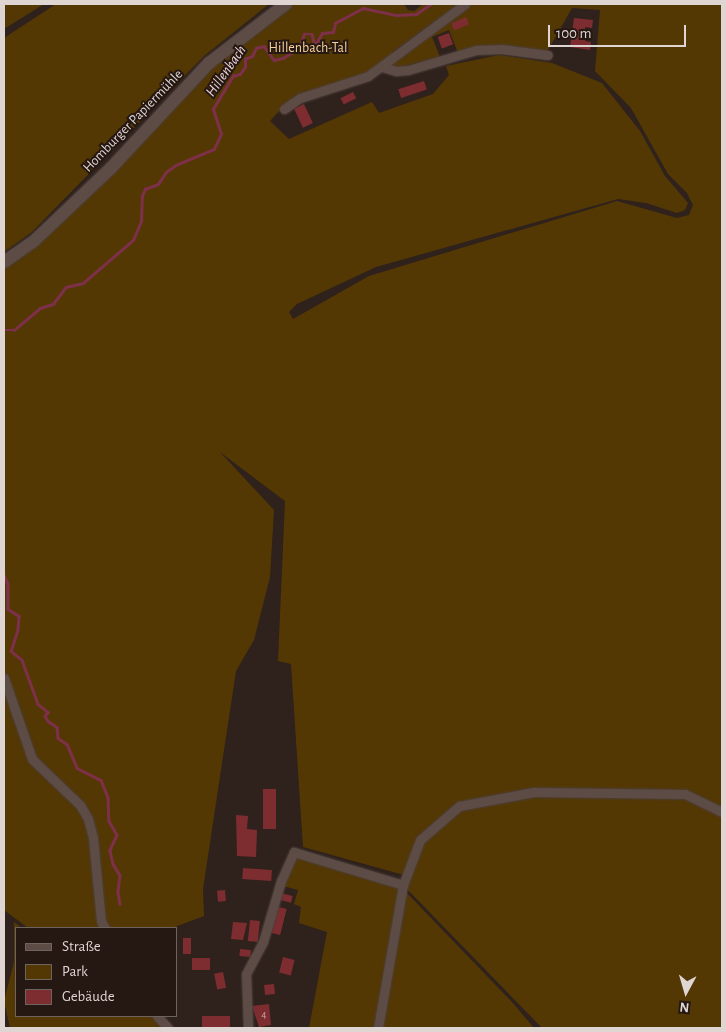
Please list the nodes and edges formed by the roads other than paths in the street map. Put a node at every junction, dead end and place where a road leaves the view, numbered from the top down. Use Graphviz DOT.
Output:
graph roads {
  1 [pos="286,4"];
  2 [pos="465,4"];
  3 [pos="548,55"];
  4 [pos="382,67"];
  5 [pos="284,109"];
  6 [pos="4,262"];
  7 [pos="4,678"];
  8 [pos="722,812"];
  9 [pos="403,886"];
  10 [pos="104,927"];
  11 [pos="158,1017"];
  12 [pos="168,1028"];
  13 [pos="248,1028"];
  14 [pos="378,1028"];
  1 -- 6 [label="main road, Homburger Papiermühle"];
  2 -- 4 [label="street"];
  3 -- 4 [label="street"];
  4 -- 5 [label="street"];
  7 -- 10 [label="street"];
  8 -- 9 [label="street"];
  9 -- 13 [label="street"];
  9 -- 14 [label="street"];
  11 -- 12 [label="street"];
}
